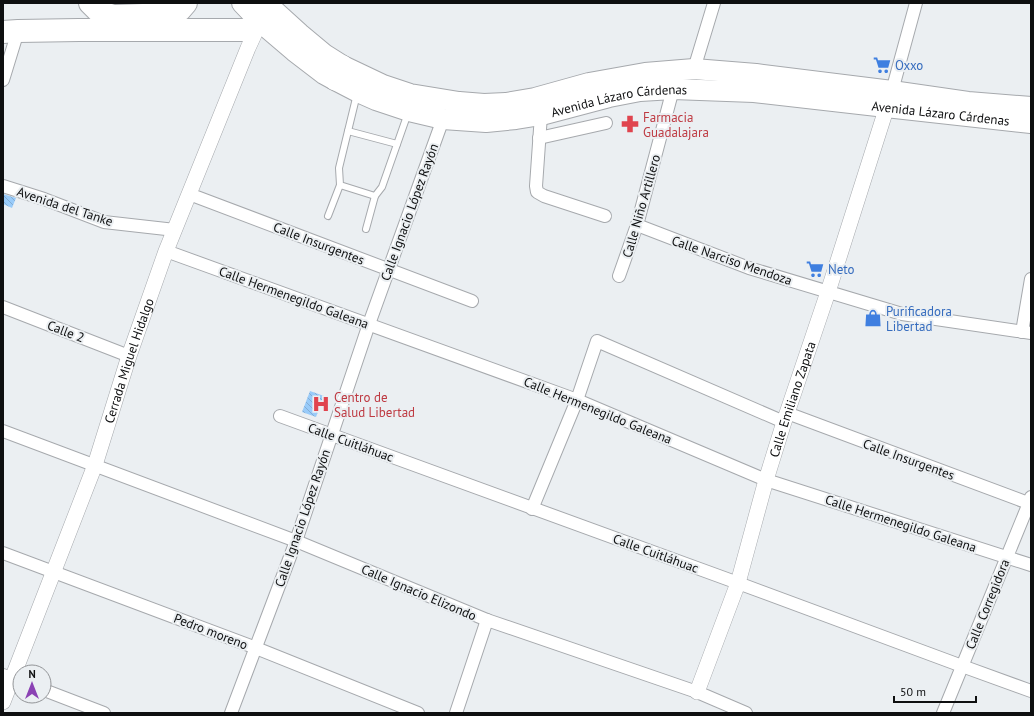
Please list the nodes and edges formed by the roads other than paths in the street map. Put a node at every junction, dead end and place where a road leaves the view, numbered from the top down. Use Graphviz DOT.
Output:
graph roads {
  1 [pos="90,3"];
  2 [pos="186,3"];
  3 [pos="242,3"];
  4 [pos="714,3"];
  5 [pos="916,3"];
  6 [pos="263,12"];
  7 [pos="11,31"];
  8 [pos="694,69"];
  9 [pos="339,73"];
  10 [pos="3,80"];
  11 [pos="673,89"];
  12 [pos="358,92"];
  13 [pos="889,99"];
  14 [pos="1031,107"];
  15 [pos="408,111"];
  16 [pos="541,115"];
  17 [pos="443,119"];
  18 [pos="606,123"];
  19 [pos="1031,123"];
  20 [pos="348,131"];
  21 [pos="539,138"];
  22 [pos="397,144"];
  23 [pos="340,185"];
  24 [pos="3,186"];
  25 [pos="189,194"];
  26 [pos="375,196"];
  27 [pos="328,216"];
  28 [pos="605,216"];
  29 [pos="637,226"];
  30 [pos="366,229"];
  31 [pos="175,230"];
  32 [pos="166,251"];
  33 [pos="389,270"];
  34 [pos="619,276"];
  35 [pos="1031,279"];
  36 [pos="828,292"];
  37 [pos="472,301"];
  38 [pos="3,307"];
  39 [pos="368,324"];
  40 [pos="1027,332"];
  41 [pos="129,356"];
  42 [pos="577,400"];
  43 [pos="280,416"];
  44 [pos="785,418"];
  45 [pos="3,431"];
  46 [pos="331,435"];
  47 [pos="95,465"];
  48 [pos="766,480"];
  49 [pos="1030,501"];
  50 [pos="532,509"];
  51 [pos="296,541"];
  52 [pos="3,553"];
  53 [pos="1006,557"];
  54 [pos="1031,565"];
  55 [pos="53,572"];
  56 [pos="738,583"];
  57 [pos="487,620"];
  58 [pos="256,648"];
  59 [pos="17,664"];
  60 [pos="962,666"];
  61 [pos="12,678"];
  62 [pos="1031,690"];
  63 [pos="697,692"];
  64 [pos="52,693"];
  65 [pos="3,702"];
  66 [pos="104,713"];
  67 [pos="231,713"];
  68 [pos="418,713"];
  69 [pos="456,713"];
  70 [pos="746,713"];
  71 [pos="943,713"];
  1 -- 2 [label="highway"];
  3 -- 6 [label="main road, Avenida Lázaro Cárdenas"];
  4 -- 8 [label="street"];
  5 -- 13 [label="street"];
  6 -- 7 [label="highway"];
  6 -- 9 [label="main road, Avenida Lázaro Cárdenas"];
  6 -- 25 [label="street, Cerrada Miguel Hidalgo"];
  7 -- 10 [label="street"];
  8 -- 9 [label="main road, Avenida Lázaro Cárdenas"];
  8 -- 13 [label="main road, Avenida Lázaro Cárdenas"];
  9 -- 12 [label="main road, Avenida Lázaro Cárdenas"];
  11 -- 13 [label="main road, Avenida Lázaro Cárdenas"];
  11 -- 16 [label="main road, Avenida Lázaro Cárdenas"];
  11 -- 29 [label="street, Calle Niño Artillero"];
  12 -- 15 [label="main road, Avenida Lázaro Cárdenas"];
  12 -- 20 [label="lane"];
  13 -- 14 [label="main road, Avenida Lázaro Cárdenas"];
  13 -- 19 [label="main road, Avenida Lázaro Cárdenas"];
  13 -- 36 [label="street, Calle Emiliano Zapata"];
  15 -- 17 [label="main road, Avenida Lázaro Cárdenas"];
  15 -- 22 [label="lane"];
  16 -- 17 [label="main road, Avenida Lázaro Cárdenas"];
  16 -- 21 [label="street"];
  17 -- 33 [label="street, Calle Ignacio López Rayón"];
  18 -- 21 [label="street"];
  20 -- 22 [label="lane"];
  20 -- 23 [label="lane"];
  21 -- 28 [label="street"];
  22 -- 26 [label="lane"];
  23 -- 26 [label="lane"];
  23 -- 27 [label="lane"];
  24 -- 31 [label="street, Avenida del Tanke"];
  25 -- 31 [label="street, Cerrada Miguel Hidalgo"];
  25 -- 33 [label="street, Calle Insurgentes"];
  26 -- 30 [label="lane"];
  29 -- 34 [label="street, Calle Niño Artillero"];
  29 -- 36 [label="street, Calle Narciso Mendoza"];
  31 -- 32 [label="street, Cerrada Miguel Hidalgo"];
  32 -- 39 [label="street, Calle Hermenegildo Galeana"];
  32 -- 41 [label="street, Cerrada Miguel Hidalgo"];
  33 -- 37 [label="street, Calle Insurgentes"];
  33 -- 39 [label="street, Calle Ignacio López Rayón"];
  35 -- 40 [label="street"];
  36 -- 40 [label="street, Calle Narciso Mendoza"];
  36 -- 44 [label="street, Calle Emiliano Zapata"];
  38 -- 41 [label="street, Calle 2"];
  39 -- 42 [label="street, Calle Hermenegildo Galeana"];
  39 -- 46 [label="street, Calle Ignacio López Rayón"];
  41 -- 47 [label="street, Cerrada Miguel Hidalgo"];
  42 -- 44 [label="street, Calle Insurgentes"];
  42 -- 48 [label="street, Calle Hermenegildo Galeana"];
  42 -- 50 [label="street"];
  43 -- 46 [label="street, Calle Cuitláhuac"];
  44 -- 48 [label="street, Calle Emiliano Zapata"];
  44 -- 49 [label="street, Calle Insurgentes"];
  45 -- 47 [label="street, Calle Ignacio Elizondo"];
  46 -- 50 [label="street, Calle Cuitláhuac"];
  46 -- 51 [label="street, Calle Ignacio López Rayón"];
  47 -- 51 [label="street, Calle Ignacio Elizondo"];
  47 -- 55 [label="street, Cerrada Miguel Hidalgo"];
  48 -- 53 [label="street, Calle Hermenegildo Galeana"];
  48 -- 56 [label="street, Calle Emiliano Zapata"];
  49 -- 53 [label="street, Calle Corregidora"];
  50 -- 56 [label="street, Calle Cuitláhuac"];
  51 -- 57 [label="street, Calle Ignacio Elizondo"];
  51 -- 58 [label="street, Calle Ignacio López Rayón"];
  52 -- 55 [label="street, Pedro moreno"];
  53 -- 54 [label="street, Calle Hermenegildo Galeana"];
  53 -- 60 [label="street, Calle Corregidora"];
  55 -- 58 [label="street, Pedro moreno"];
  55 -- 59 [label="street, Cerrada Miguel Hidalgo"];
  56 -- 60 [label="street, Calle Cuitláhuac"];
  56 -- 63 [label="street, Calle Emiliano Zapata"];
  57 -- 63 [label="street, Calle Ignacio Elizondo"];
  57 -- 69 [label="street"];
  58 -- 67 [label="street, Calle Ignacio López Rayón"];
  58 -- 68 [label="street, Pedro moreno"];
  60 -- 62 [label="street, Calle Cuitláhuac"];
  60 -- 71 [label="street, Calle Corregidora"];
  61 -- 65 [label="street, Cerrada Miguel Hidalgo"];
  63 -- 70 [label="street, Calle Ignacio Elizondo"];
  64 -- 66 [label="street"];
}
